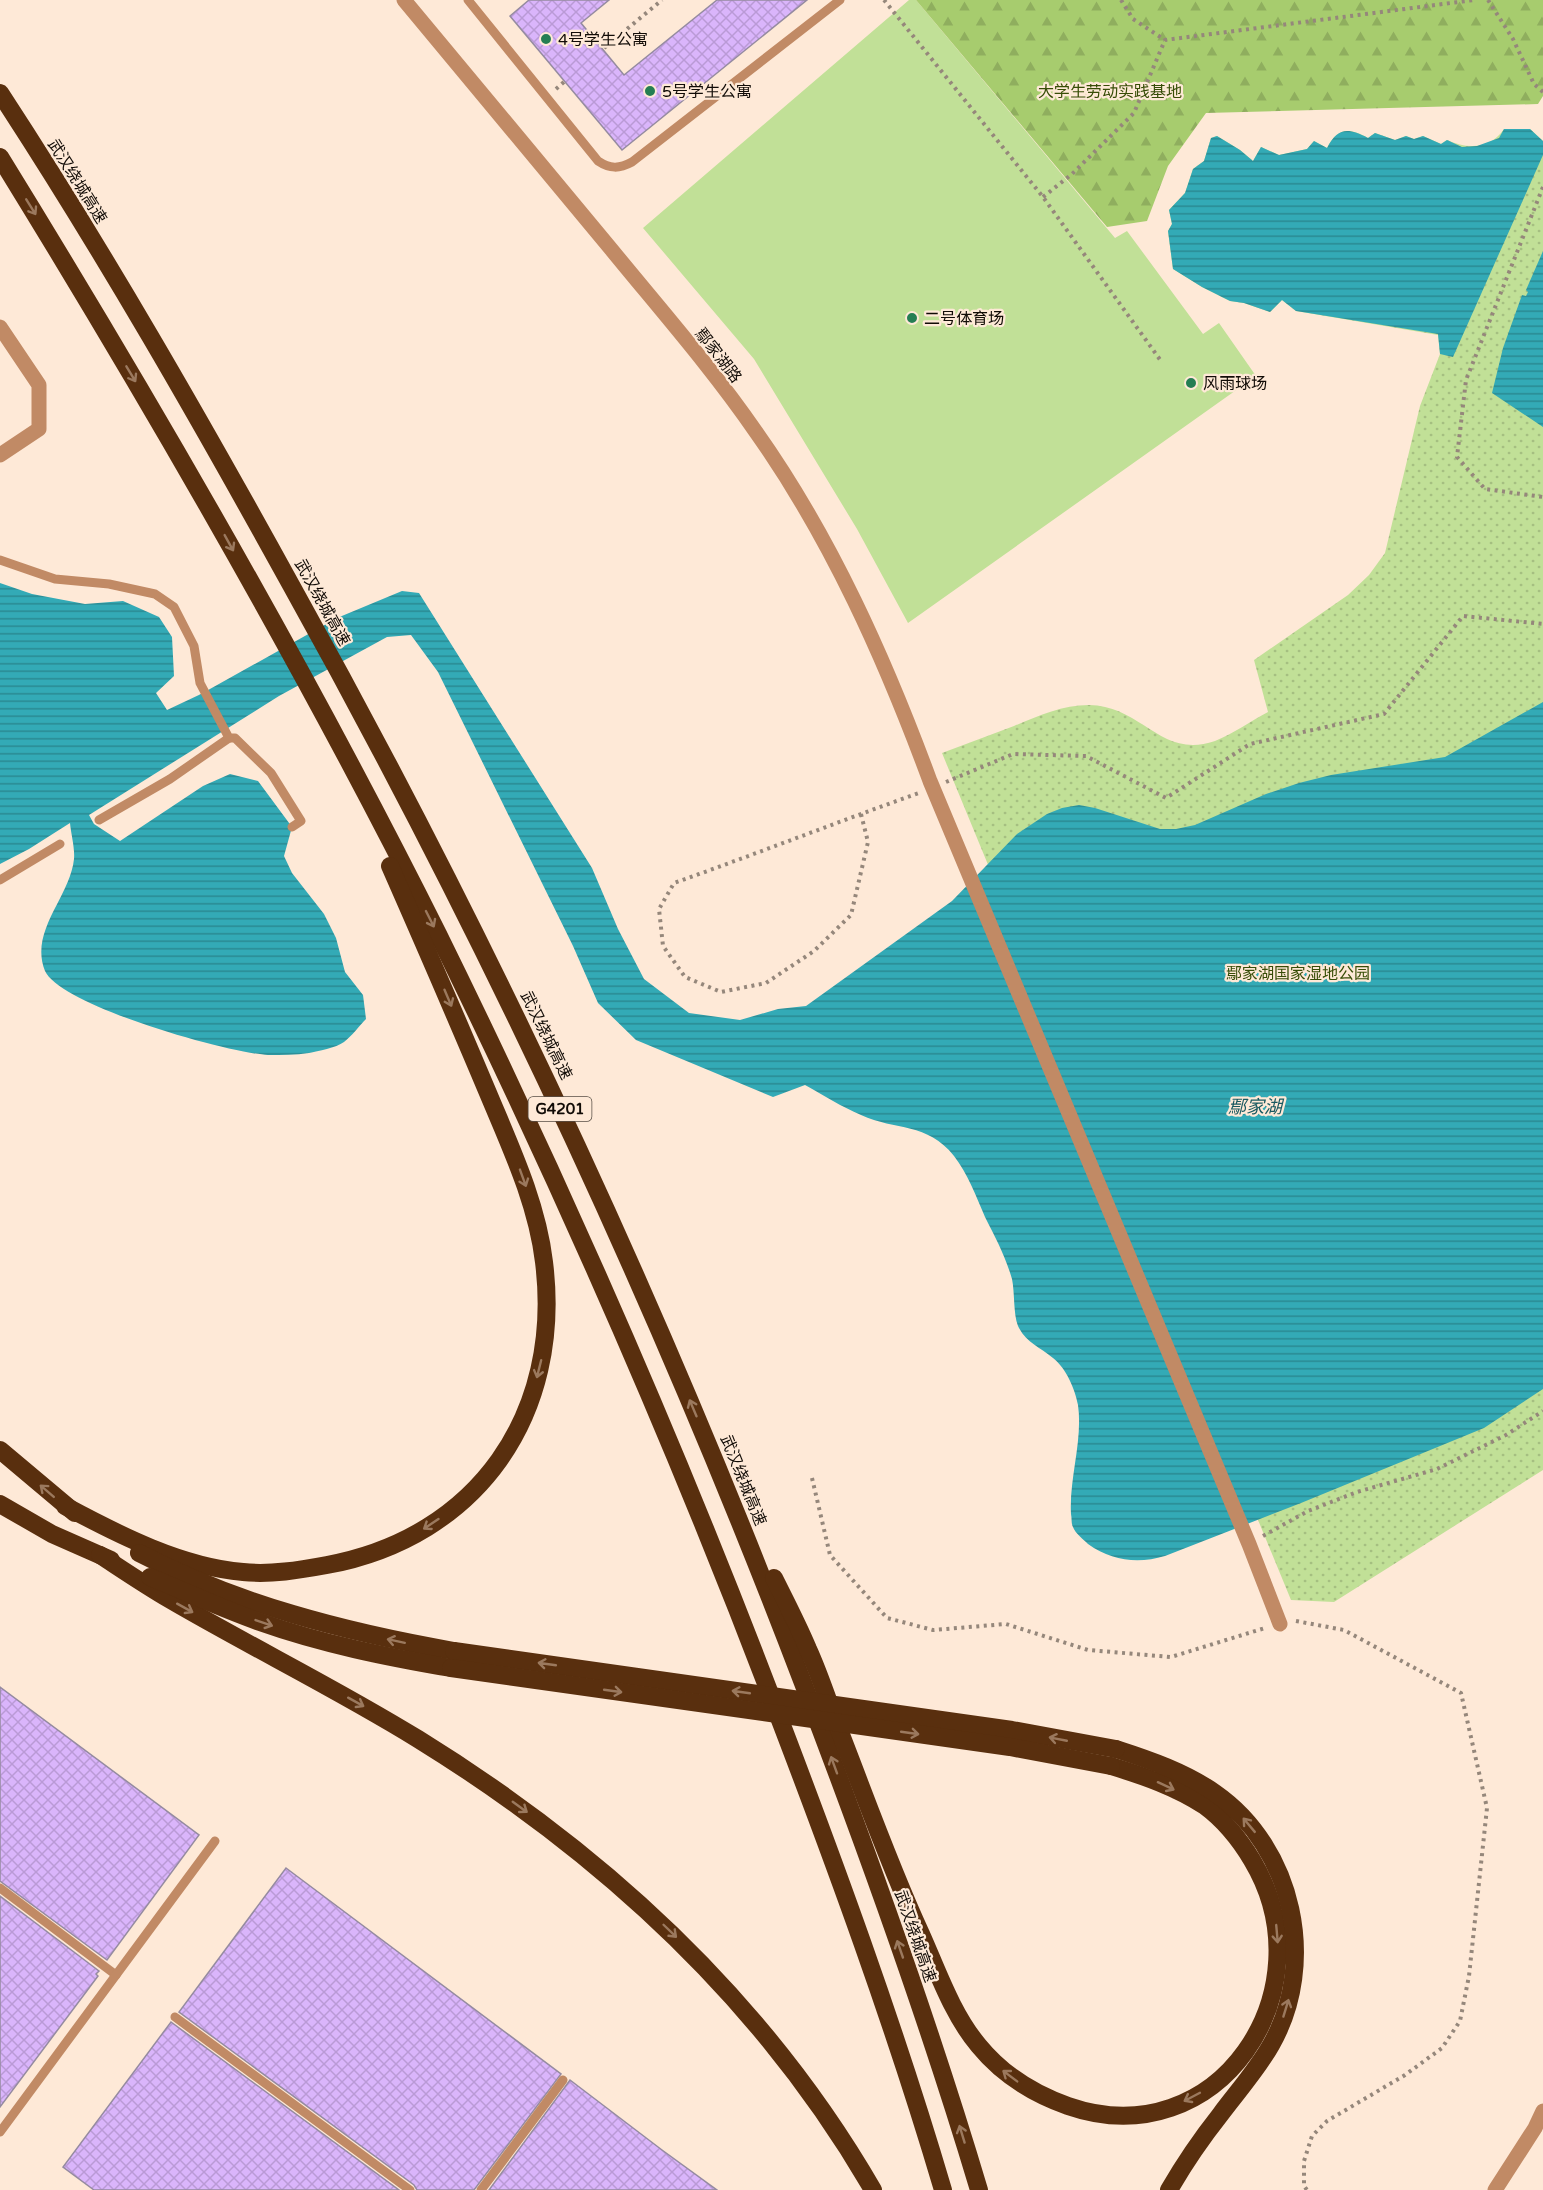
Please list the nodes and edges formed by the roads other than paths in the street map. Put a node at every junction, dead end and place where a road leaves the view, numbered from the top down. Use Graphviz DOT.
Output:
graph roads {
  1 [pos="404,0"];
  2 [pos="468,0"];
  3 [pos="840,0"];
  4 [pos="0,93"];
  5 [pos="0,157"];
  6 [pos="0,327"];
  7 [pos="0,455"];
  8 [pos="0,560"];
  9 [pos="322,714"];
  10 [pos="229,738"];
  11 [pos="99,819"];
  12 [pos="292,827"];
  13 [pos="60,844"];
  14 [pos="0,880"];
  15 [pos="703,1431"];
  16 [pos="0,1450"];
  17 [pos="0,1504"];
  18 [pos="66,1506"];
  19 [pos="100,1555"];
  20 [pos="1280,1624"];
  21 [pos="453,1660"];
  22 [pos="1113,1758"];
  23 [pos="215,1841"];
  24 [pos="0,1888"];
  25 [pos="116,1975"];
  26 [pos="175,2017"];
  27 [pos="563,2080"];
  28 [pos="1543,2111"];
  29 [pos="0,2132"];
  30 [pos="410,2190"];
  31 [pos="481,2190"];
  32 [pos="873,2190"];
  33 [pos="943,2190"];
  34 [pos="979,2190"];
  35 [pos="1168,2190"];
  36 [pos="1495,2190"];
  1 -- 20 [label="street, 鄢家湖路"];
  2 -- 3 [label="lane"];
  15 -- 4 [label="highway, 武汉绕城高速 / G4201, one-way"];
  5 -- 9 [label="highway, G4201, one-way"];
  6 -- 7 [label="street"];
  8 -- 10 [label="lane"];
  9 -- 18 [label="highway, one-way"];
  9 -- 33 [label="highway, G4201, one-way"];
  10 -- 11 [label="lane"];
  10 -- 12 [label="lane"];
  13 -- 14 [label="lane"];
  22 -- 15 [label="highway, one-way"];
  34 -- 15 [label="highway, 武汉绕城高速 / G4201, one-way"];
  18 -- 16 [label="highway, one-way"];
  17 -- 19 [label="highway"];
  21 -- 18 [label="highway, one-way"];
  19 -- 21 [label="highway, one-way"];
  19 -- 32 [label="highway, one-way"];
  21 -- 22 [label="highway, bridge"];
  35 -- 22 [label="highway, one-way"];
  23 -- 25 [label="lane"];
  24 -- 25 [label="lane"];
  25 -- 29 [label="lane"];
  26 -- 30 [label="lane"];
  27 -- 31 [label="lane"];
  28 -- 36 [label="street"];
}
